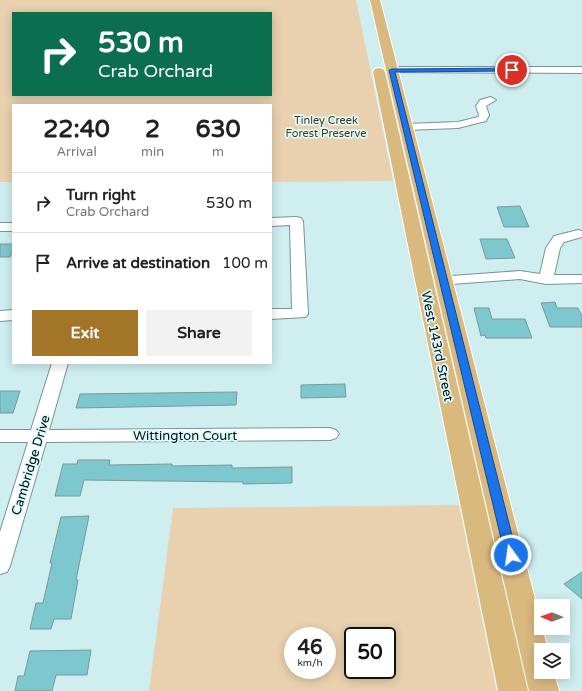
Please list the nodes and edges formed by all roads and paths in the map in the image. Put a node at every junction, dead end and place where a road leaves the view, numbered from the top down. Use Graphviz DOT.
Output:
graph roads {
  1 [pos="363,0"];
  2 [pos="374,0"];
  3 [pos="392,70"];
  4 [pos="582,70"];
  5 [pos="491,100"];
  6 [pos="406,127"];
  7 [pos="272,222"];
  8 [pos="0,227"];
  9 [pos="12,227"];
  10 [pos="578,234"];
  11 [pos="582,279"];
  12 [pos="546,280"];
  13 [pos="434,281"];
  14 [pos="272,314"];
  15 [pos="0,316"];
  16 [pos="12,316"];
  17 [pos="60,364"];
  18 [pos="330,434"];
  19 [pos="0,436"];
  20 [pos="39,436"];
  21 [pos="0,566"];
  22 [pos="513,691"];
  23 [pos="544,691"];
  1 -- 13 [label="main road, West 143rd Street"];
  2 -- 3 [label="main road, West 143rd Street"];
  3 -- 4 [label="street"];
  3 -- 6 [label="main road, West 143rd Street"];
  5 -- 6 [label="street"];
  6 -- 13 [label="main road, West 143rd Street"];
  7 -- 14 [label="street"];
  8 -- 9 [label="street"];
  10 -- 12 [label="street"];
  11 -- 12 [label="street"];
  12 -- 13 [label="street"];
  13 -- 22 [label="main road, West 143rd Street"];
  13 -- 23 [label="main road, West 143rd Street"];
  15 -- 16 [label="street"];
  17 -- 20 [label="street, Cambridge Drive"];
  18 -- 20 [label="street, Wittington Court"];
  19 -- 20 [label="street, Wittington Court"];
  20 -- 21 [label="street, Cambridge Drive"];
}
